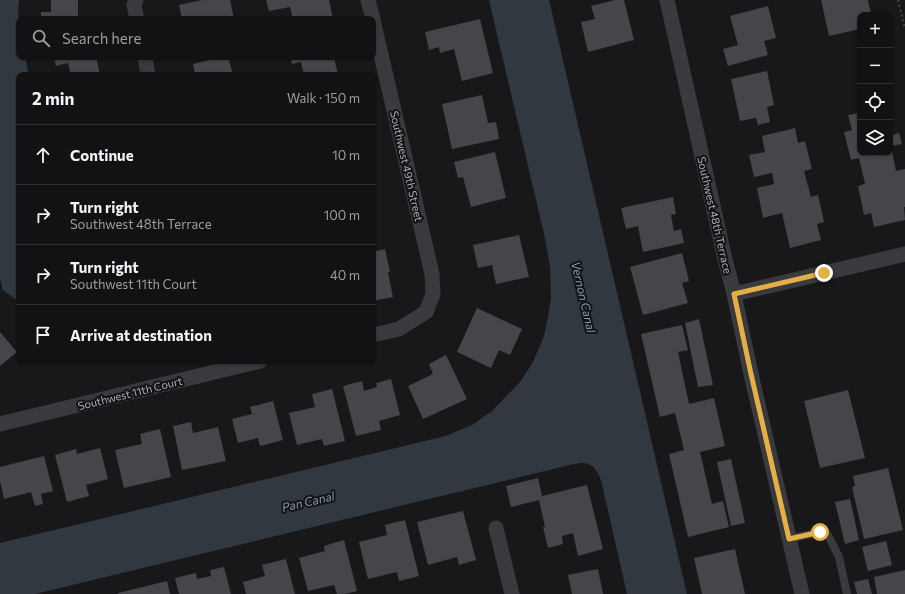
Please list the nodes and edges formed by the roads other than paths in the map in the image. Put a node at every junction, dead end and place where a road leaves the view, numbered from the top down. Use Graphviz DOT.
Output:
graph roads {
  1 [pos="136,0"];
  2 [pos="368,0"];
  3 [pos="667,0"];
  4 [pos="136,16"];
  5 [pos="372,16"];
  6 [pos="376,33"];
  7 [pos="146,60"];
  8 [pos="148,72"];
  9 [pos="905,254"];
  10 [pos="734,294"];
  11 [pos="376,334"];
  12 [pos="234,364"];
  13 [pos="217,366"];
  14 [pos="0,424"];
  15 [pos="496,528"];
  16 [pos="789,539"];
  17 [pos="512,594"];
  18 [pos="802,594"];
  19 [pos="847,594"];
  1 -- 4 [label="street"];
  2 -- 5 [label="street, Southwest 49th Street"];
  3 -- 10 [label="street, Southwest 48th Terrace"];
  6 -- 11 [label="street, Southwest 49th Street"];
  7 -- 8 [label="street"];
  9 -- 10 [label="street"];
  10 -- 16 [label="street, Southwest 48th Terrace"];
  12 -- 13 [label="street, Southwest 11th Court"];
  13 -- 14 [label="street, Southwest 11th Court"];
  15 -- 17 [label="street"];
  16 -- 18 [label="street, Southwest 48th Terrace"];
  16 -- 19 [label="lane"];
}
